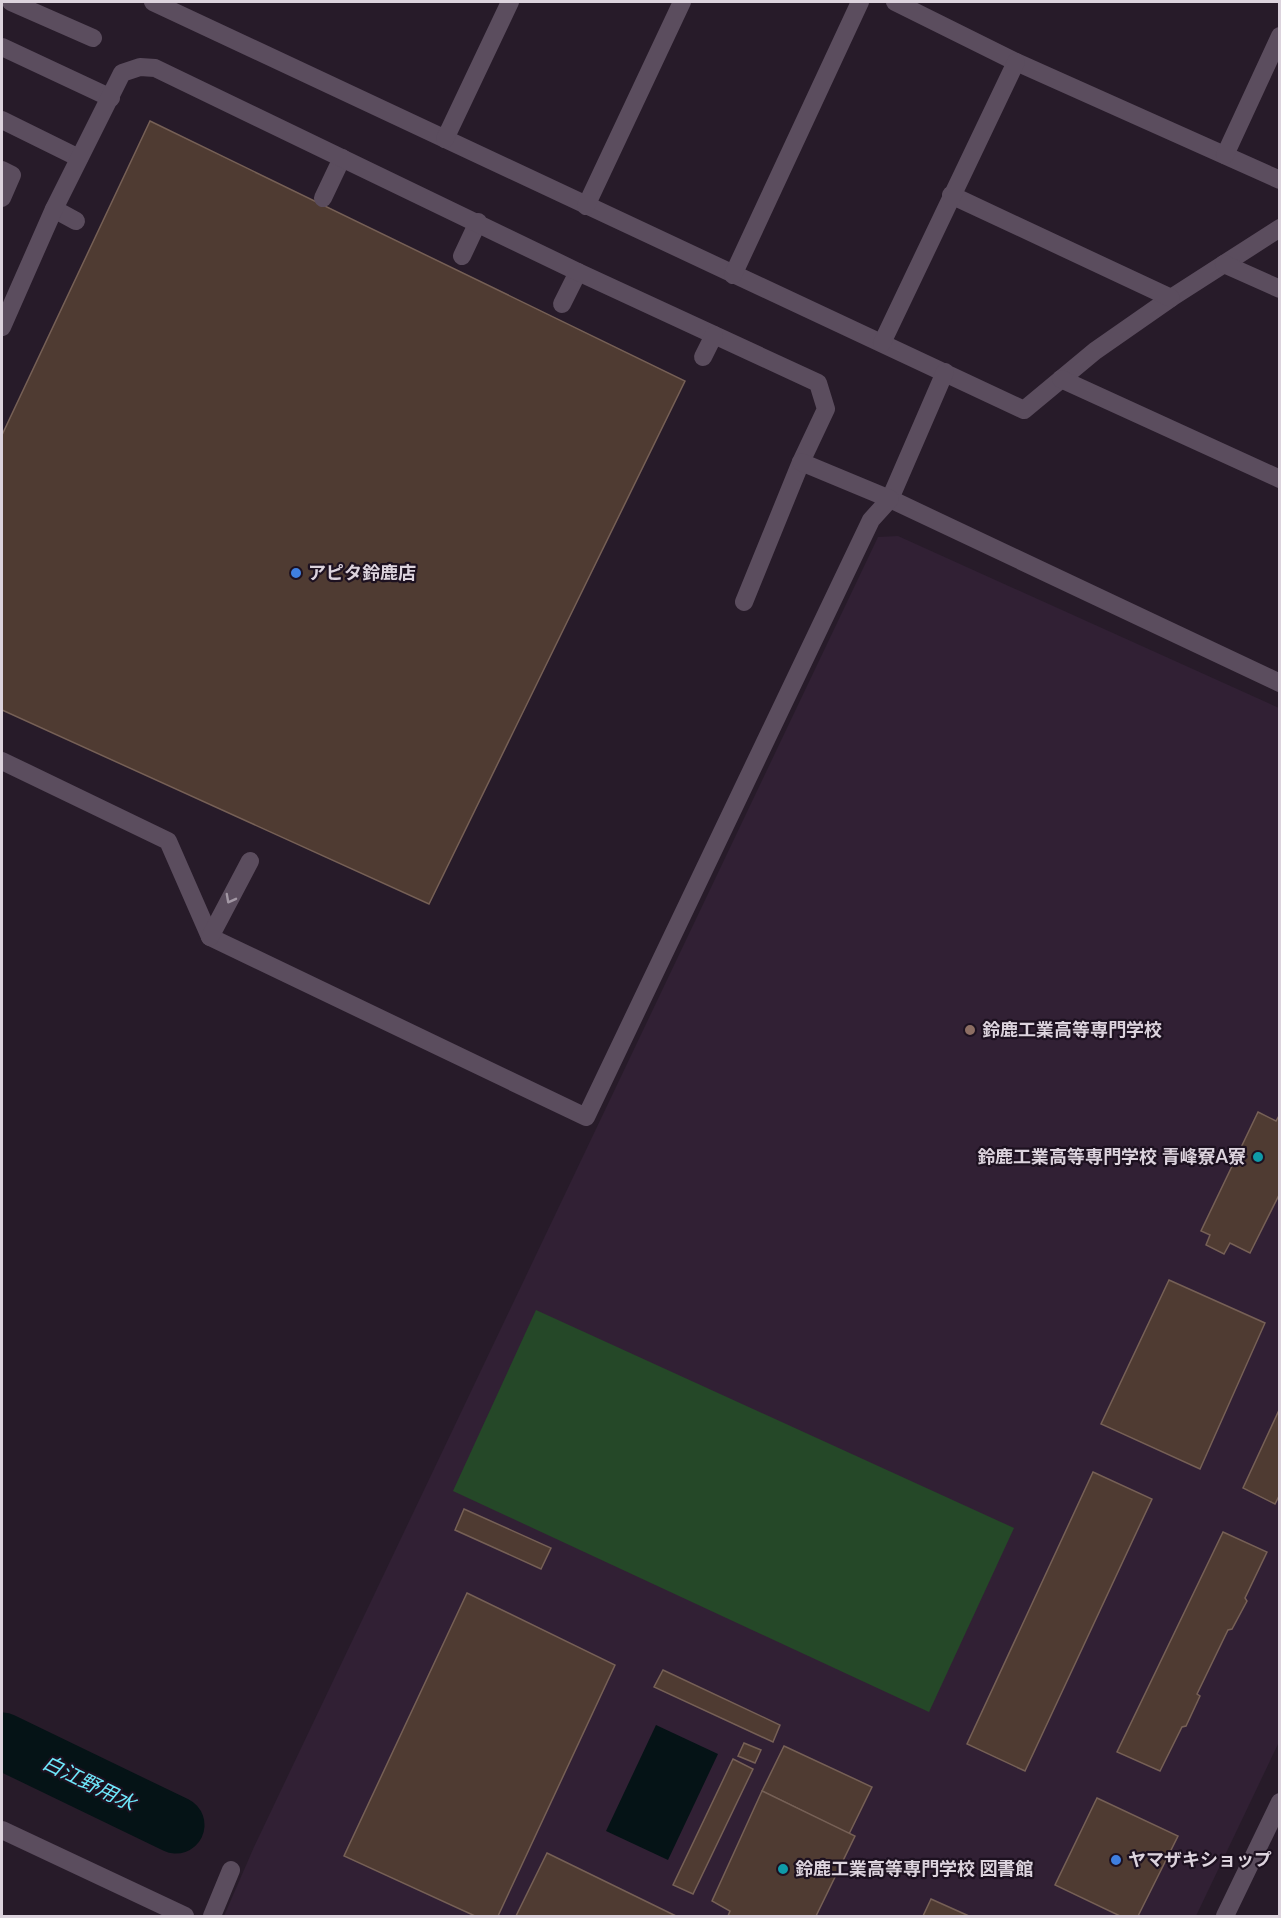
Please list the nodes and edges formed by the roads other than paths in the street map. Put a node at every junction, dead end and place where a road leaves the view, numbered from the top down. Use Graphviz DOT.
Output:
graph roads {
  1 [pos="11,2"];
  2 [pos="153,2"];
  3 [pos="510,2"];
  4 [pos="682,2"];
  5 [pos="860,2"];
  6 [pos="895,2"];
  7 [pos="1280,36"];
  8 [pos="93,38"];
  9 [pos="2,46"];
  10 [pos="1016,62"];
  11 [pos="111,98"];
  12 [pos="2,120"];
  13 [pos="445,139"];
  14 [pos="1225,155"];
  15 [pos="79,158"];
  16 [pos="342,158"];
  17 [pos="2,170"];
  18 [pos="1280,180"];
  19 [pos="951,195"];
  20 [pos="2,198"];
  21 [pos="323,198"];
  22 [pos="586,206"];
  23 [pos="54,209"];
  24 [pos="76,221"];
  25 [pos="478,222"];
  26 [pos="1280,228"];
  27 [pos="462,256"];
  28 [pos="1224,264"];
  29 [pos="578,272"];
  30 [pos="733,275"];
  31 [pos="1280,290"];
  32 [pos="1171,298"];
  33 [pos="562,304"];
  34 [pos="2,327"];
  35 [pos="714,335"];
  36 [pos="882,343"];
  37 [pos="703,357"];
  38 [pos="945,372"];
  39 [pos="1061,379"];
  40 [pos="801,462"];
  41 [pos="1280,479"];
  42 [pos="890,499"];
  43 [pos="744,602"];
  44 [pos="1280,683"];
  45 [pos="2,761"];
  46 [pos="250,861"];
  47 [pos="210,937"];
  48 [pos="1280,1802"];
  49 [pos="2,1830"];
  50 [pos="231,1870"];
  51 [pos="185,1917"];
  52 [pos="212,1917"];
  53 [pos="1225,1917"];
  1 -- 8 [label="street"];
  2 -- 13 [label="street"];
  3 -- 13 [label="street"];
  4 -- 22 [label="street"];
  5 -- 30 [label="street"];
  6 -- 10 [label="street"];
  7 -- 14 [label="street"];
  9 -- 11 [label="street"];
  10 -- 14 [label="street"];
  10 -- 19 [label="street"];
  11 -- 15 [label="street"];
  11 -- 16 [label="street"];
  12 -- 15 [label="street"];
  13 -- 22 [label="street"];
  14 -- 18 [label="street"];
  15 -- 23 [label="street"];
  16 -- 21 [label="street"];
  16 -- 25 [label="street"];
  17 -- 20 [label="street"];
  19 -- 32 [label="street"];
  19 -- 36 [label="street"];
  22 -- 30 [label="street"];
  23 -- 24 [label="street"];
  23 -- 34 [label="street"];
  25 -- 27 [label="street"];
  25 -- 29 [label="street"];
  26 -- 28 [label="street"];
  28 -- 31 [label="street"];
  28 -- 32 [label="street"];
  29 -- 33 [label="street"];
  29 -- 35 [label="street"];
  30 -- 36 [label="street"];
  32 -- 39 [label="street"];
  35 -- 37 [label="street"];
  35 -- 40 [label="street"];
  36 -- 38 [label="street"];
  38 -- 39 [label="street"];
  38 -- 42 [label="street"];
  39 -- 41 [label="street"];
  40 -- 42 [label="street"];
  40 -- 43 [label="street"];
  42 -- 44 [label="street"];
  42 -- 47 [label="street"];
  45 -- 47 [label="street"];
  46 -- 47 [label="street, one-way"];
  48 -- 53 [label="street"];
  49 -- 51 [label="street"];
  50 -- 52 [label="street"];
}
